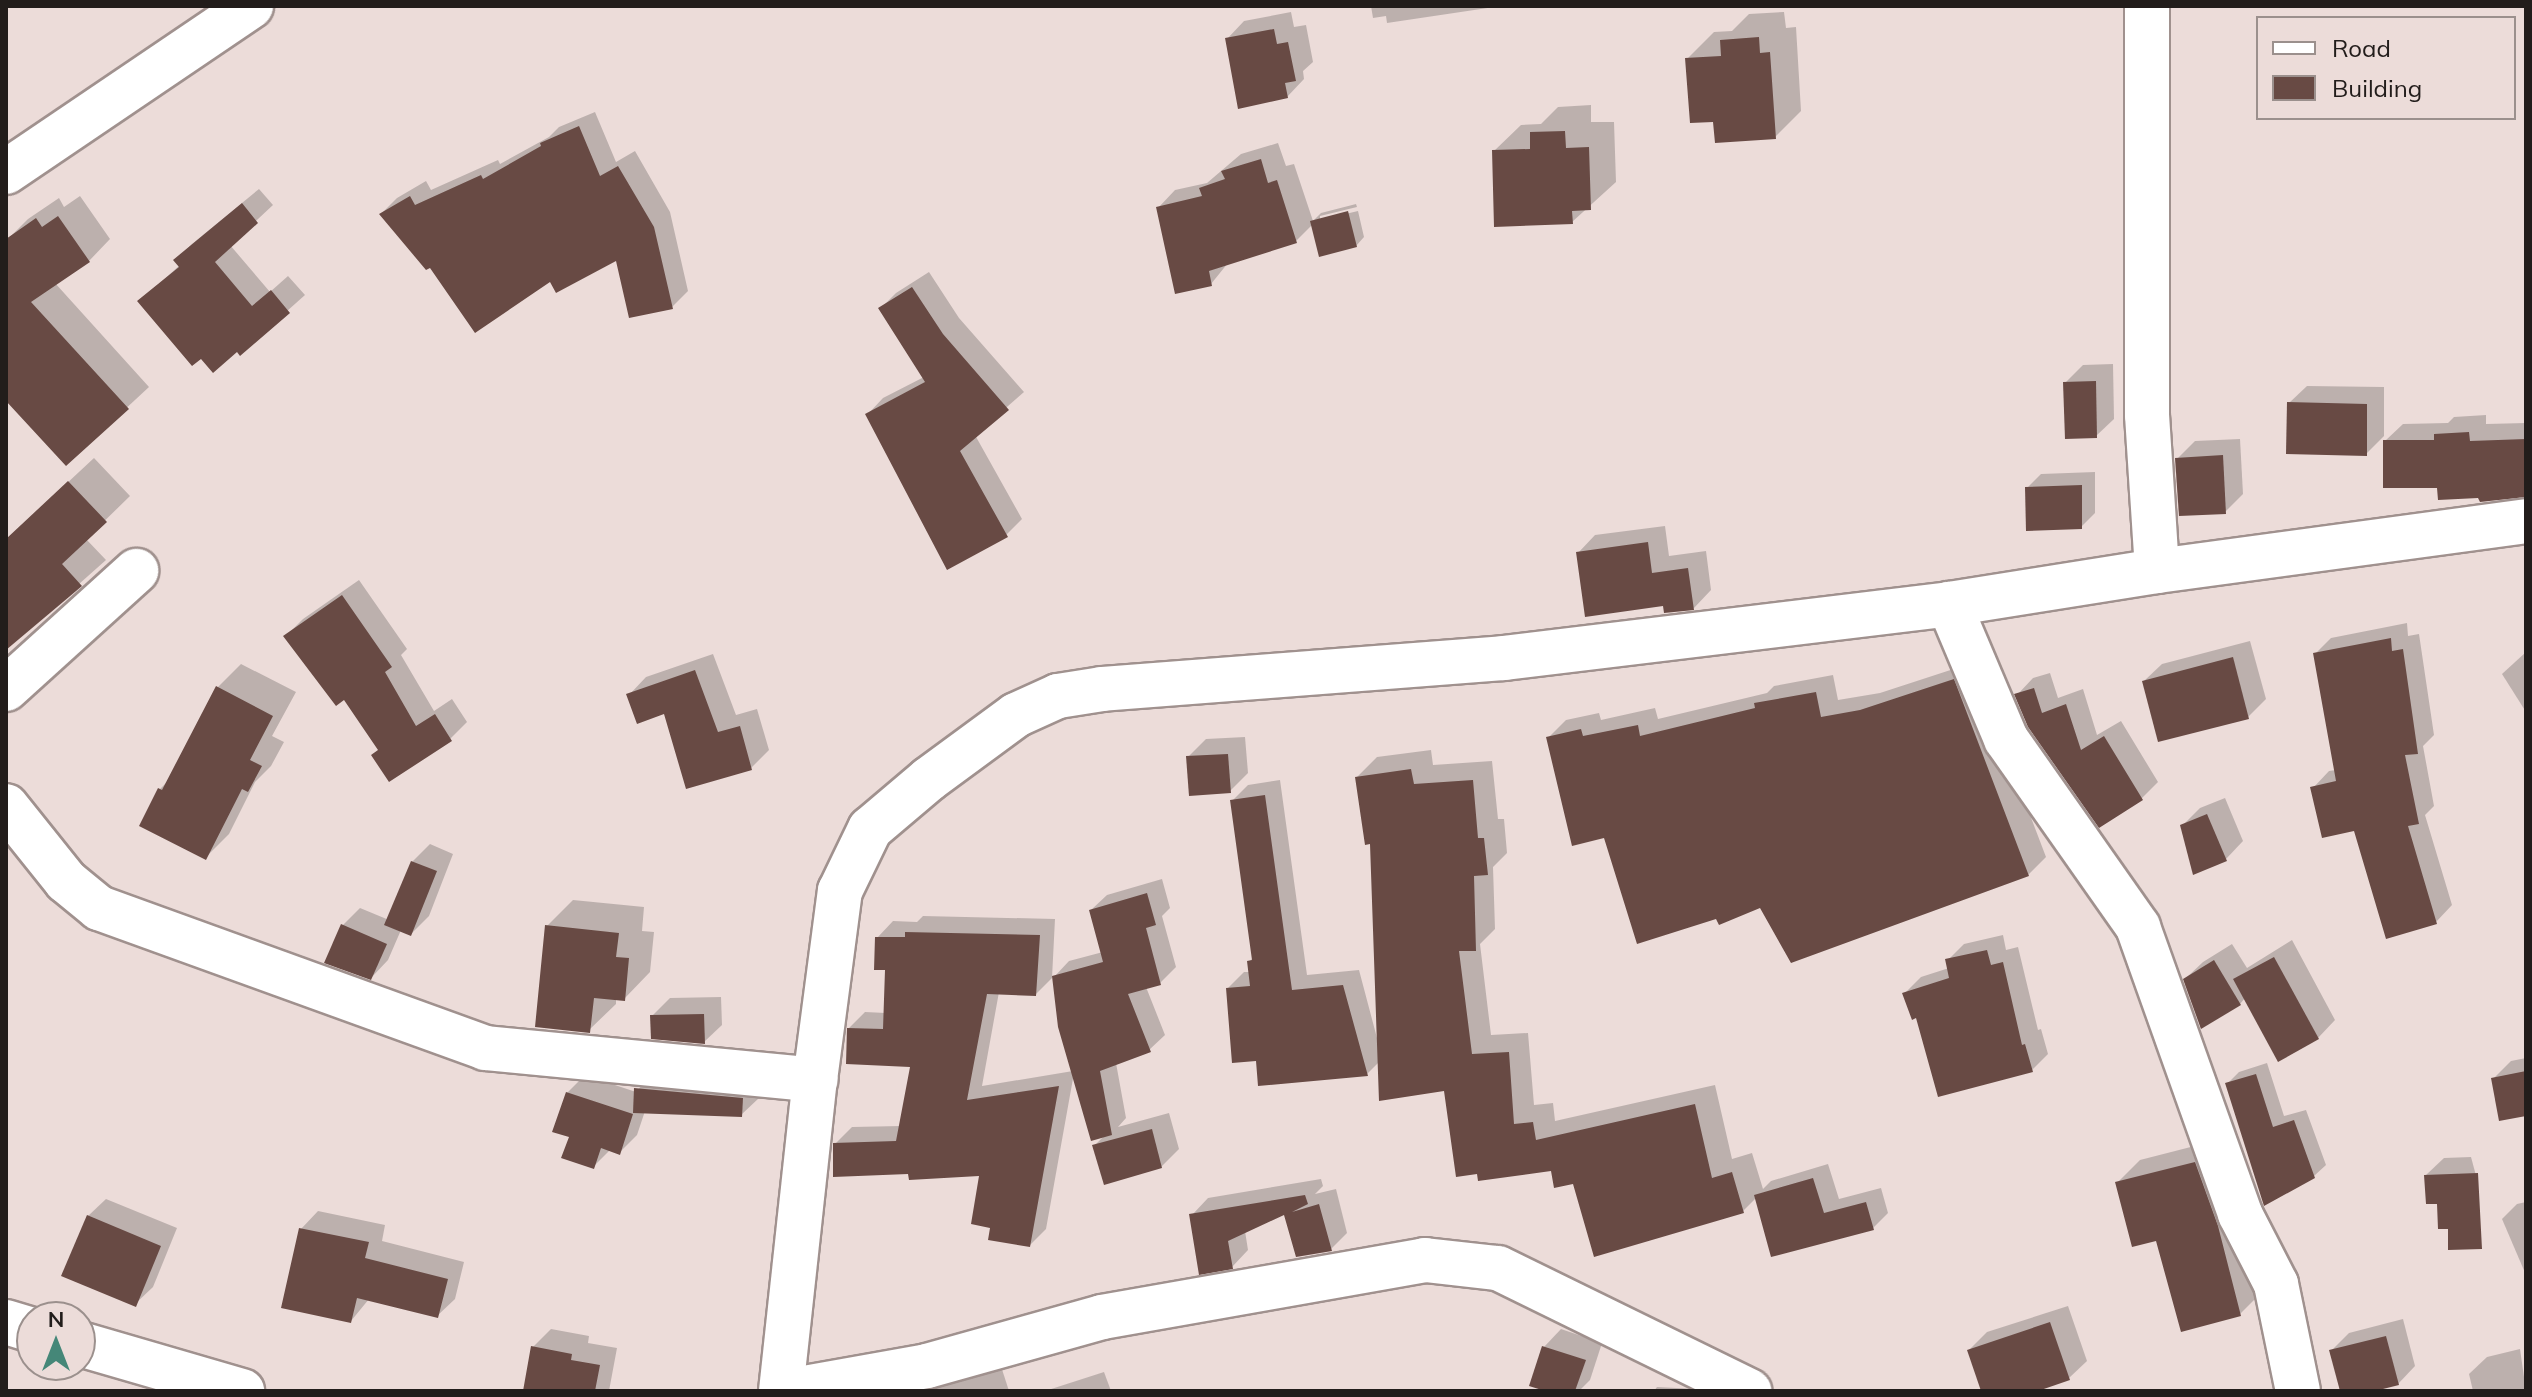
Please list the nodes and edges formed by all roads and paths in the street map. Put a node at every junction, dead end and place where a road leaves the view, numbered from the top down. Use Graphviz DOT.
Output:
graph roads {
  1 [pos="251,6"];
  2 [pos="2147,6"];
  3 [pos="6,172"];
  4 [pos="2526,521"];
  5 [pos="136,571"];
  6 [pos="2157,571"];
  7 [pos="1949,604"];
  8 [pos="6,689"];
  9 [pos="6,806"];
  10 [pos="815,1080"];
  11 [pos="96,1351"];
  12 [pos="168,1381"];
  13 [pos="242,1391"];
  14 [pos="781,1391"];
  15 [pos="788,1391"];
  16 [pos="1749,1391"];
  17 [pos="2298,1391"];
  1 -- 3 [label="street"];
  2 -- 6 [label="street"];
  4 -- 6 [label="street"];
  5 -- 8 [label="street"];
  6 -- 7 [label="street"];
  7 -- 10 [label="street"];
  7 -- 17 [label="street"];
  9 -- 10 [label="street"];
  10 -- 14 [label="street"];
  11 -- 12 [label="street"];
  12 -- 13 [label="street"];
  15 -- 16 [label="street"];
}
